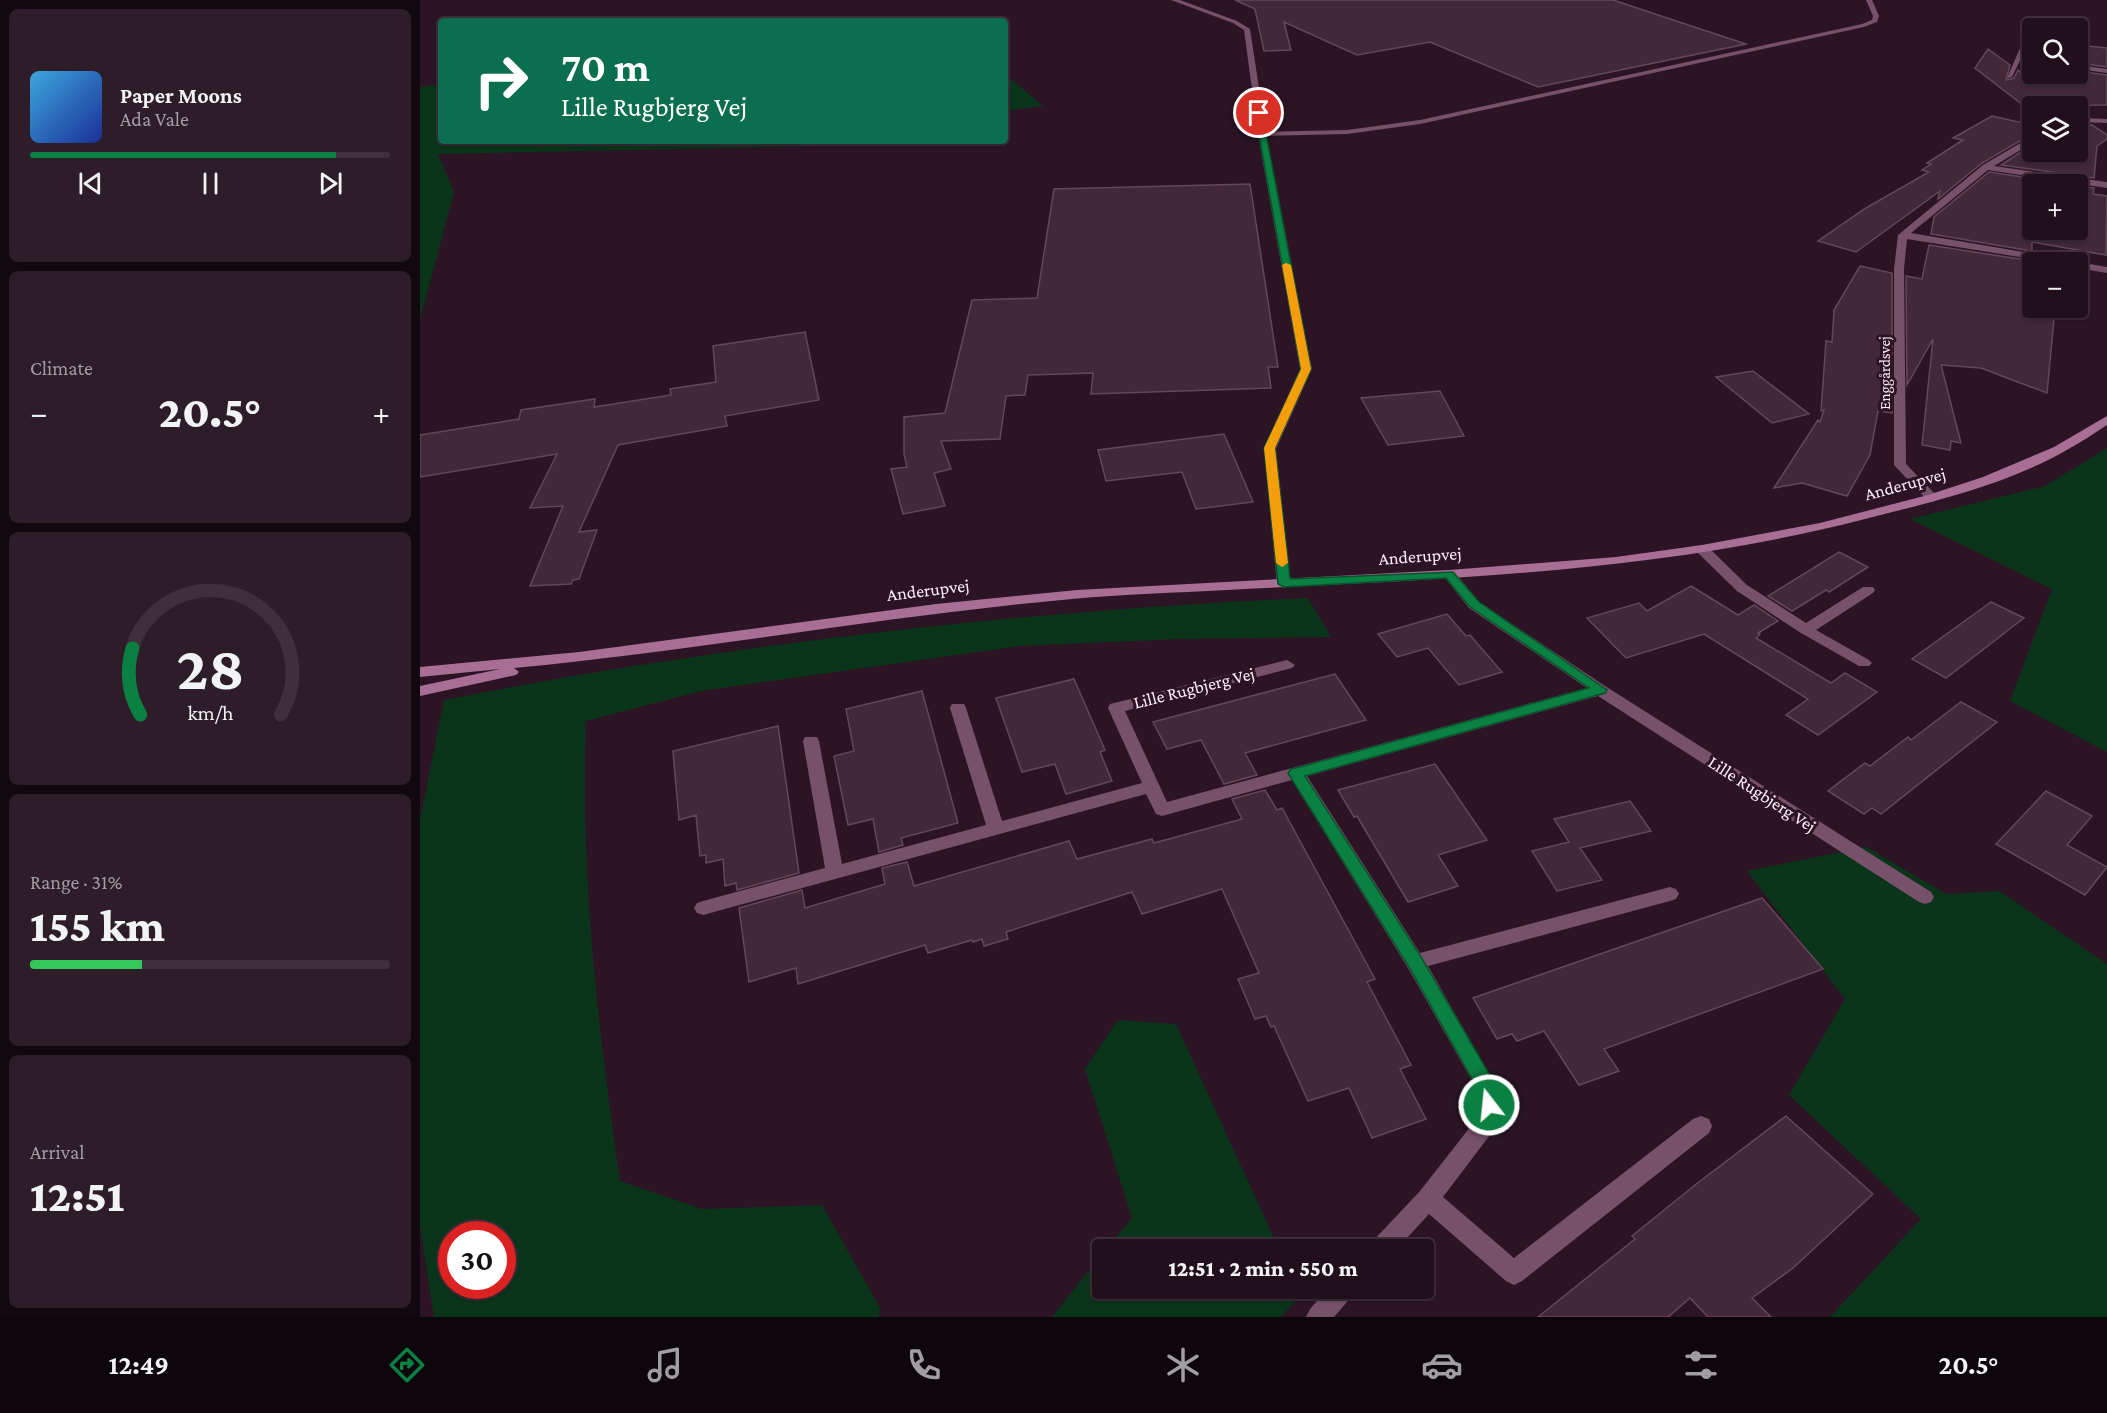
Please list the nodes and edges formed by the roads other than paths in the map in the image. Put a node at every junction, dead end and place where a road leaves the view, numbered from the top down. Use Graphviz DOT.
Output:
graph roads {
  1 [pos="1174,0"];
  2 [pos="1869,0"];
  3 [pos="2022,59"];
  4 [pos="2088,68"];
  5 [pos="2107,71"];
  6 [pos="2009,77"];
  7 [pos="2088,120"];
  8 [pos="2107,121"];
  9 [pos="1262,134"];
  10 [pos="2022,146"];
  11 [pos="1986,167"];
  12 [pos="2107,185"];
  13 [pos="1903,235"];
  14 [pos="2022,255"];
  15 [pos="2088,267"];
  16 [pos="2107,270"];
  17 [pos="2107,420"];
  18 [pos="1933,498"];
  19 [pos="1702,549"];
  20 [pos="1449,574"];
  21 [pos="1284,584"];
  22 [pos="1868,590"];
  23 [pos="1806,630"];
  24 [pos="579,657"];
  25 [pos="1864,663"];
  26 [pos="1287,665"];
  27 [pos="420,672"];
  28 [pos="1600,690"];
  29 [pos="420,691"];
  30 [pos="958,708"];
  31 [pos="811,741"];
  32 [pos="1296,773"];
  33 [pos="1151,787"];
  34 [pos="996,829"];
  35 [pos="835,872"];
  36 [pos="1670,894"];
  37 [pos="1925,897"];
  38 [pos="703,908"];
  39 [pos="1415,962"];
  40 [pos="1701,1126"];
  41 [pos="1428,1199"];
  42 [pos="1390,1239"];
  43 [pos="1334,1299"];
  44 [pos="1318,1317"];
  1 -- 9 [label="street"];
  2 -- 9 [label="lane"];
  3 -- 6 [label="lane"];
  4 -- 5 [label="lane"];
  7 -- 8 [label="street"];
  9 -- 21 [label="street"];
  10 -- 11 [label="street"];
  11 -- 12 [label="street"];
  11 -- 13 [label="street"];
  13 -- 14 [label="street"];
  13 -- 18 [label="street, Enggårdsvej"];
  15 -- 16 [label="street"];
  17 -- 18 [label="street, Anderupvej"];
  18 -- 19 [label="street, Anderupvej"];
  19 -- 20 [label="street, Anderupvej"];
  19 -- 23 [label="street"];
  20 -- 21 [label="street, Anderupvej"];
  20 -- 28 [label="street, Lille Rugbjerg Vej"];
  21 -- 24 [label="street, Anderupvej"];
  22 -- 23 [label="street"];
  23 -- 25 [label="street"];
  24 -- 27 [label="street, Anderupvej"];
  24 -- 29 [label="street, Anderupvej"];
  26 -- 33 [label="street, Lille Rugbjerg Vej"];
  28 -- 32 [label="street, Lille Rugbjerg Vej"];
  28 -- 37 [label="street, Lille Rugbjerg Vej"];
  30 -- 34 [label="street"];
  31 -- 35 [label="street"];
  32 -- 33 [label="street, Lille Rugbjerg Vej"];
  32 -- 39 [label="street"];
  33 -- 34 [label="street"];
  34 -- 35 [label="street"];
  35 -- 38 [label="street"];
  36 -- 39 [label="street"];
  39 -- 41 [label="street"];
  40 -- 41 [label="street"];
  41 -- 42 [label="street"];
  43 -- 44 [label="street"];
}
